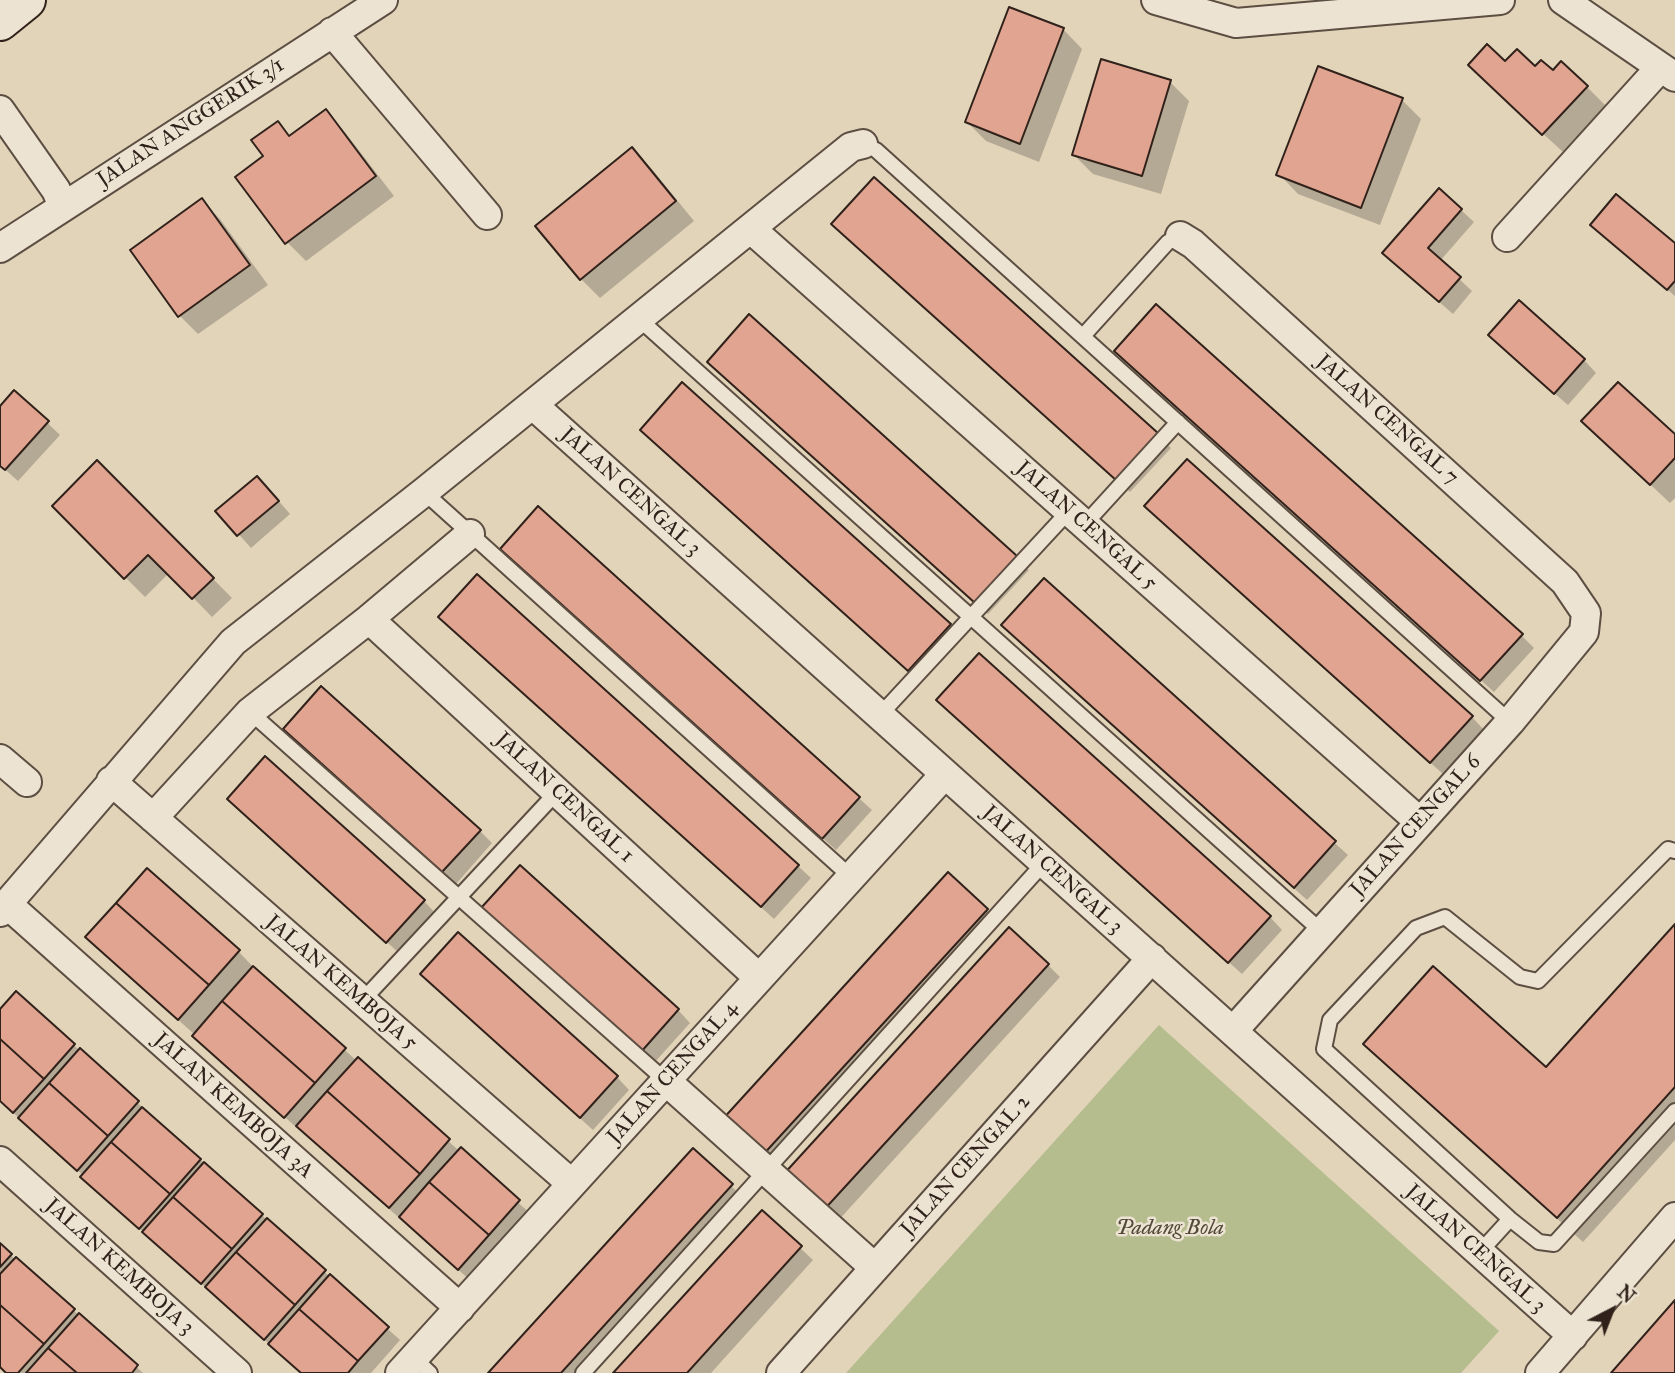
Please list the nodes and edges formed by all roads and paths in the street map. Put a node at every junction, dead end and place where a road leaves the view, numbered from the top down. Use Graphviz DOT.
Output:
graph roads {
  1 [pos="26,0"];
  2 [pos="383,0"];
  3 [pos="1156,0"];
  4 [pos="1500,0"];
  5 [pos="1563,0"];
  6 [pos="0,21"];
  7 [pos="332,32"];
  8 [pos="1667,73"];
  9 [pos="0,110"];
  10 [pos="863,144"];
  11 [pos="63,206"];
  12 [pos="487,215"];
  13 [pos="751,229"];
  14 [pos="1180,236"];
  15 [pos="1507,237"];
  16 [pos="0,248"];
  17 [pos="639,319"];
  18 [pos="1083,336"];
  19 [pos="533,405"];
  20 [pos="1178,422"];
  21 [pos="424,492"];
  22 [pos="1077,518"];
  23 [pos="470,534"];
  24 [pos="1586,613"];
  25 [pos="971,617"];
  26 [pos="369,619"];
  27 [pos="250,712"];
  28 [pos="880,715"];
  29 [pos="1510,722"];
  30 [pos="0,759"];
  31 [pos="945,774"];
  32 [pos="27,782"];
  33 [pos="111,782"];
  34 [pos="557,792"];
  35 [pos="153,818"];
  36 [pos="1420,822"];
  37 [pos="1675,851"];
  38 [pos="1043,863"];
  39 [pos="851,877"];
  40 [pos="459,897"];
  41 [pos="4,908"];
  42 [pos="1321,931"];
  43 [pos="1152,958"];
  44 [pos="759,978"];
  45 [pos="362,1001"];
  46 [pos="1233,1031"];
  47 [pos="666,1081"];
  48 [pos="1675,1111"];
  49 [pos="0,1161"];
  50 [pos="765,1171"];
  51 [pos="572,1184"];
  52 [pos="1675,1217"];
  53 [pos="1510,1219"];
  54 [pos="1479,1253"];
  55 [pos="875,1268"];
  56 [pos="460,1308"];
  57 [pos="1573,1336"];
  58 [pos="415,1368"];
  59 [pos="237,1373"];
  60 [pos="583,1373"];
  61 [pos="781,1373"];
  62 [pos="1540,1373"];
  1 -- 6 [label="main road"];
  2 -- 7 [label="street, JALAN ANGGERIK 3/1"];
  3 -- 4 [label="street"];
  5 -- 8 [label="street"];
  7 -- 11 [label="street, JALAN ANGGERIK 3/1"];
  7 -- 12 [label="street"];
  8 -- 15 [label="street"];
  9 -- 11 [label="street"];
  10 -- 13 [label="street"];
  10 -- 18 [label="lane"];
  11 -- 16 [label="street, JALAN ANGGERIK 3/1"];
  13 -- 17 [label="street"];
  13 -- 22 [label="street, JALAN CENGAL 5"];
  14 -- 18 [label="lane"];
  14 -- 24 [label="street, JALAN CENGAL 7"];
  17 -- 19 [label="street"];
  17 -- 25 [label="lane"];
  18 -- 20 [label="lane"];
  19 -- 21 [label="street"];
  19 -- 28 [label="street, JALAN CENGAL 3"];
  20 -- 22 [label="lane"];
  20 -- 29 [label="lane"];
  21 -- 23 [label="lane"];
  21 -- 33 [label="street"];
  22 -- 25 [label="lane"];
  22 -- 36 [label="street, JALAN CENGAL 5"];
  23 -- 26 [label="street"];
  23 -- 39 [label="lane"];
  24 -- 29 [label="street, JALAN CENGAL 6"];
  25 -- 28 [label="lane"];
  25 -- 42 [label="lane"];
  26 -- 27 [label="street"];
  26 -- 34 [label="street, JALAN CENGAL 1"];
  27 -- 35 [label="street"];
  27 -- 40 [label="lane"];
  28 -- 31 [label="street, JALAN CENGAL 3"];
  29 -- 36 [label="street, JALAN CENGAL 6"];
  30 -- 32 [label="street"];
  31 -- 38 [label="street, JALAN CENGAL 3"];
  31 -- 39 [label="street, JALAN CENGAL 4"];
  33 -- 35 [label="street, JALAN KEMBOJA 5"];
  33 -- 41 [label="street"];
  34 -- 40 [label="lane"];
  34 -- 44 [label="street, JALAN CENGAL 1"];
  35 -- 45 [label="street, JALAN KEMBOJA 5"];
  36 -- 42 [label="street, JALAN CENGAL 6"];
  37 -- 53 [label="lane"];
  38 -- 43 [label="street, JALAN CENGAL 3"];
  38 -- 50 [label="lane"];
  39 -- 44 [label="street, JALAN CENGAL 4"];
  40 -- 45 [label="lane"];
  40 -- 47 [label="lane"];
  41 -- 56 [label="street, JALAN KEMBOJA 3A"];
  42 -- 46 [label="street, JALAN CENGAL 6"];
  43 -- 46 [label="street, JALAN CENGAL 3"];
  43 -- 55 [label="street, JALAN CENGAL 2"];
  44 -- 47 [label="street, JALAN CENGAL 4"];
  45 -- 51 [label="street, JALAN KEMBOJA 5"];
  46 -- 54 [label="street, JALAN CENGAL 3"];
  47 -- 50 [label="street"];
  47 -- 51 [label="street, JALAN CENGAL 4"];
  48 -- 53 [label="lane"];
  49 -- 59 [label="street, JALAN KEMBOJA 3"];
  50 -- 55 [label="street"];
  50 -- 60 [label="lane"];
  51 -- 56 [label="street, JALAN CENGAL 4"];
  52 -- 57 [label="street"];
  53 -- 54 [label="lane"];
  54 -- 57 [label="street, JALAN CENGAL 3"];
  55 -- 61 [label="street, JALAN CENGAL 2"];
  56 -- 58 [label="street, JALAN CENGAL 4"];
  57 -- 62 [label="street"];
}
